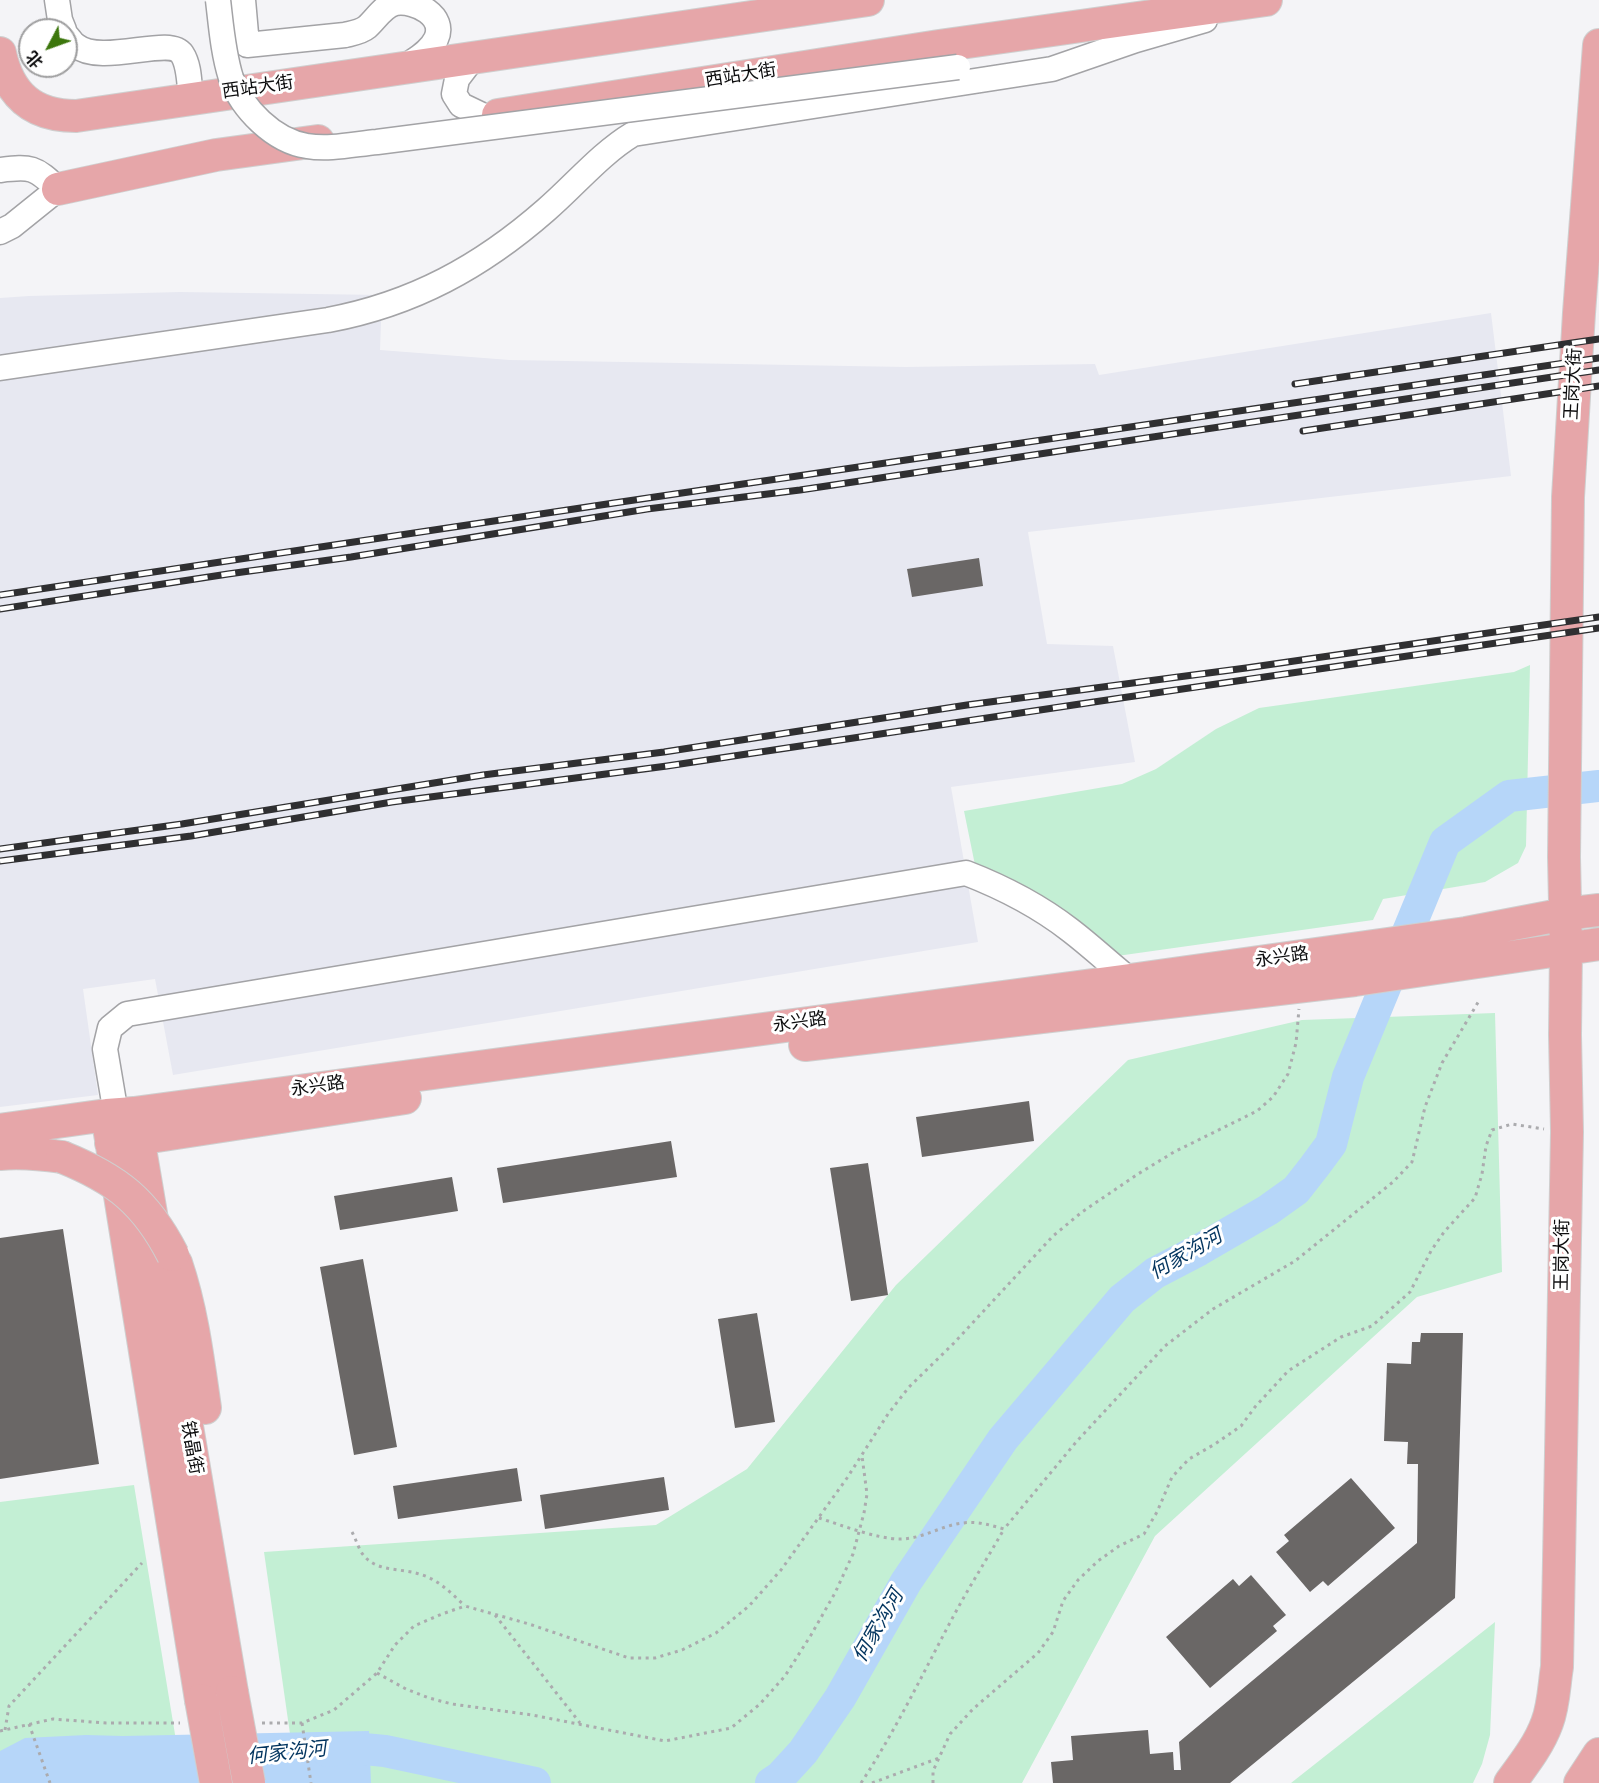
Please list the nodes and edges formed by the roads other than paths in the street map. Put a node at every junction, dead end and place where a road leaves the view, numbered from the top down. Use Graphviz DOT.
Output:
graph roads {
  1 [pos="57,0"];
  2 [pos="218,0"];
  3 [pos="243,0"];
  4 [pos="868,0"];
  5 [pos="1266,0"];
  6 [pos="1273,0"];
  7 [pos="827,2"];
  8 [pos="60,18"];
  9 [pos="1136,40"];
  10 [pos="1599,45"];
  11 [pos="78,47"];
  12 [pos="0,53"];
  13 [pos="473,58"];
  14 [pos="405,68"];
  15 [pos="191,99"];
  16 [pos="486,117"];
  17 [pos="0,170"];
  18 [pos="58,189"];
  19 [pos="0,232"];
  20 [pos="0,368"];
  21 [pos="1599,910"];
  22 [pos="1565,915"];
  23 [pos="1599,944"];
  24 [pos="1566,949"];
  25 [pos="1130,980"];
  26 [pos="121,1125"];
  27 [pos="0,1130"];
  28 [pos="0,1154"];
  29 [pos="1599,1754"];
  30 [pos="216,1783"];
  31 [pos="251,1783"];
  32 [pos="1510,1783"];
  33 [pos="1581,1783"];
  1 -- 8 [label="lane"];
  2 -- 9 [label="lane, bridge"];
  3 -- 14 [label="lane"];
  4 -- 7 [label="main road, 西站大街"];
  5 -- 16 [label="main road, 西站大街"];
  6 -- 9 [label="lane"];
  7 -- 13 [label="main road, 西站大街"];
  9 -- 20 [label="lane"];
  10 -- 22 [label="main road, 王岗大街"];
  11 -- 15 [label="lane"];
  12 -- 15 [label="main road, 西站大街"];
  13 -- 14 [label="main road, 西站大街"];
  13 -- 16 [label="lane"];
  14 -- 15 [label="main road, 西站大街"];
  16 -- 18 [label="main road, 西站大街"];
  17 -- 18 [label="lane"];
  18 -- 19 [label="lane"];
  21 -- 22 [label="main road, 永兴路"];
  22 -- 24 [label="main road, 王岗大街"];
  22 -- 25 [label="main road, 永兴路"];
  23 -- 24 [label="main road, 永兴路"];
  24 -- 26 [label="main road, 永兴路"];
  24 -- 32 [label="main road, 王岗大街"];
  25 -- 26 [label="main road, 永兴路"];
  25 -- 26 [label="lane"];
  26 -- 27 [label="main road, 永兴路"];
  26 -- 30 [label="main road, 铁晶街, bridge"];
  26 -- 31 [label="main road, 铁晶街, bridge"];
  28 -- 31 [label="main road, bridge"];
  29 -- 33 [label="main road"];
}
